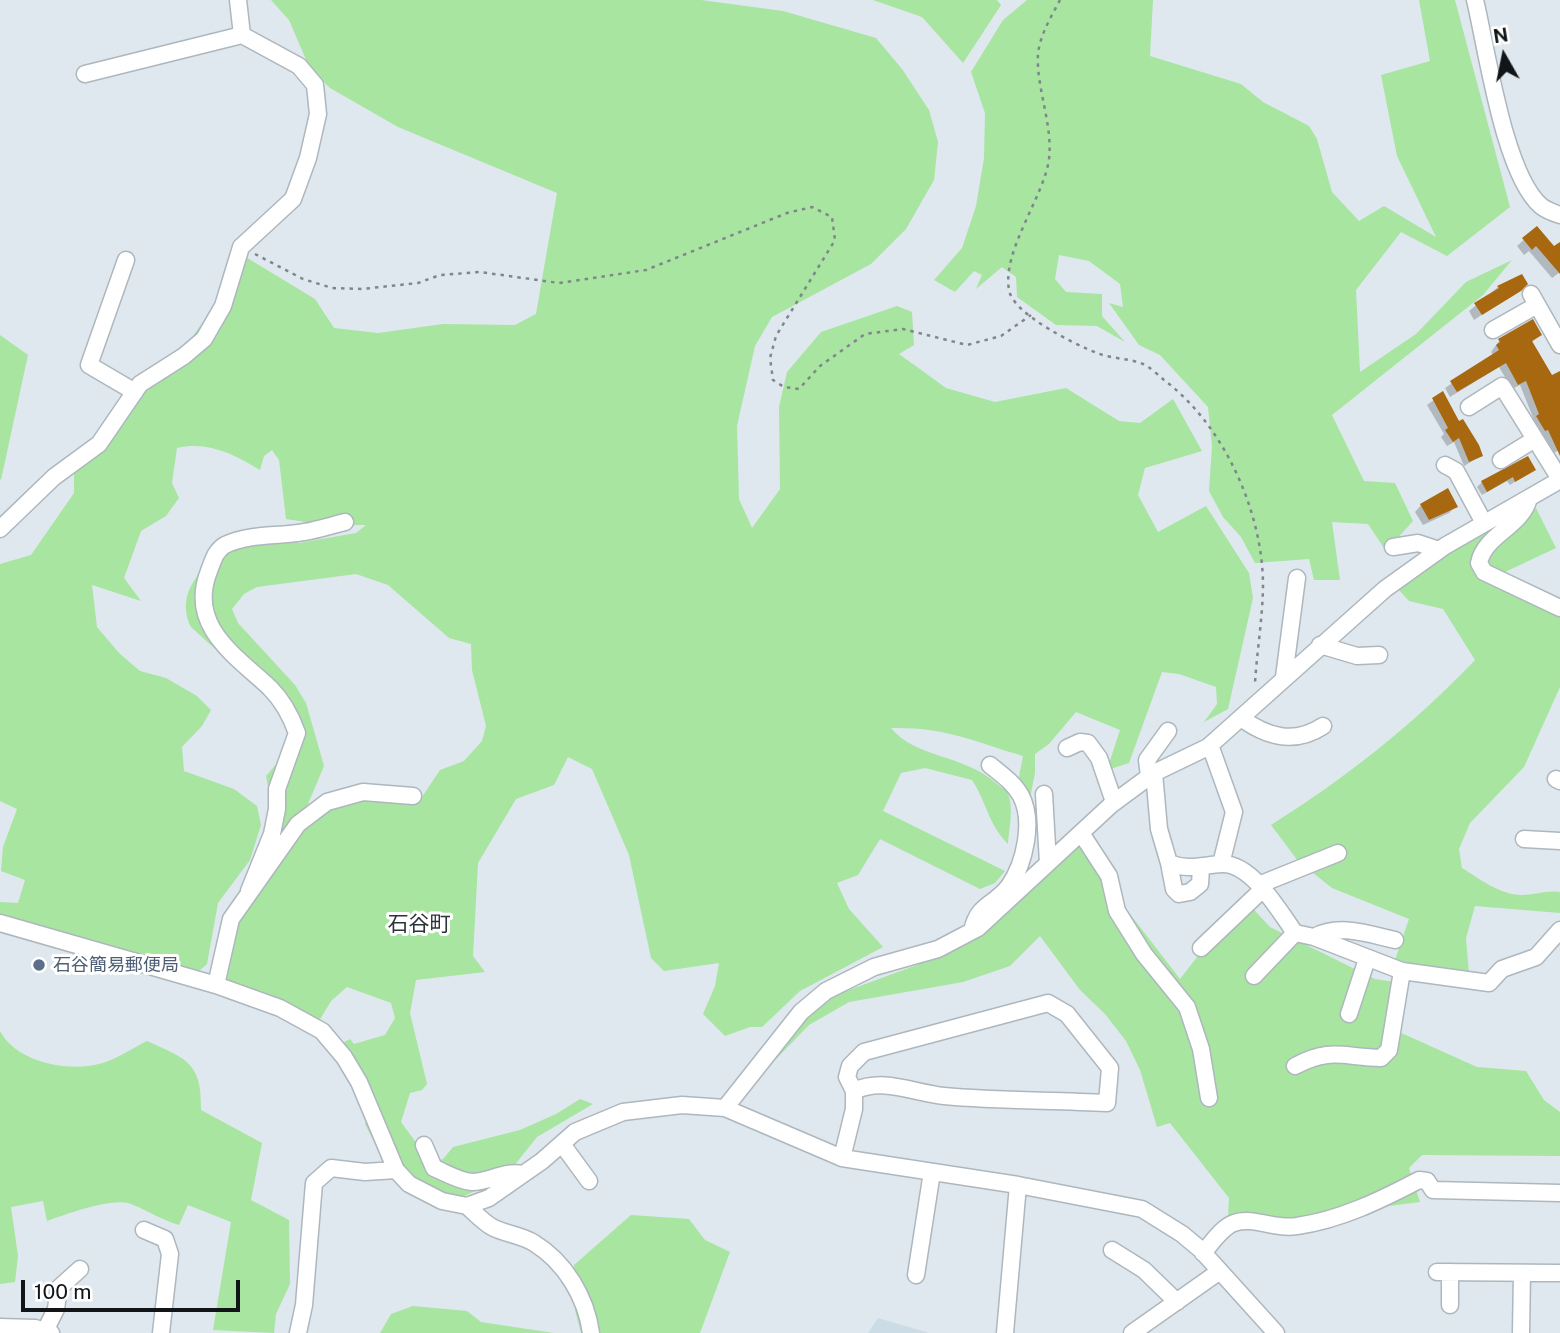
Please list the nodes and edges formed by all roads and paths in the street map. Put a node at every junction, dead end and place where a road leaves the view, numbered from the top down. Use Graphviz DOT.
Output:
graph roads {
  1 [pos="238,0"];
  2 [pos="1060,0"];
  3 [pos="1475,0"];
  4 [pos="242,35"];
  5 [pos="85,74"];
  6 [pos="1560,215"];
  7 [pos="241,247"];
  8 [pos="127,260"];
  9 [pos="1031,315"];
  10 [pos="1493,330"];
  11 [pos="1560,345"];
  12 [pos="135,392"];
  13 [pos="1469,407"];
  14 [pos="1535,439"];
  15 [pos="1501,460"];
  16 [pos="1445,465"];
  17 [pos="1560,480"];
  18 [pos="1529,498"];
  19 [pos="345,522"];
  20 [pos="1484,523"];
  21 [pos="0,529"];
  22 [pos="1393,547"];
  23 [pos="1439,550"];
  24 [pos="1297,578"];
  25 [pos="1560,608"];
  26 [pos="1320,645"];
  27 [pos="1379,655"];
  28 [pos="1284,677"];
  29 [pos="1253,704"];
  30 [pos="1241,718"];
  31 [pos="1323,726"];
  32 [pos="1168,731"];
  33 [pos="1210,745"];
  34 [pos="1067,748"];
  35 [pos="990,765"];
  36 [pos="1152,775"];
  37 [pos="1044,794"];
  38 [pos="413,796"];
  39 [pos="1114,802"];
  40 [pos="1081,833"];
  41 [pos="1524,839"];
  42 [pos="1560,841"];
  43 [pos="1338,853"];
  44 [pos="1048,863"];
  45 [pos="1169,863"];
  46 [pos="1221,864"];
  47 [pos="1202,868"];
  48 [pos="1263,886"];
  49 [pos="248,891"];
  50 [pos="0,923"];
  51 [pos="1324,928"];
  52 [pos="1560,930"];
  53 [pos="972,931"];
  54 [pos="1295,933"];
  55 [pos="1395,940"];
  56 [pos="1201,948"];
  57 [pos="1367,959"];
  58 [pos="1402,971"];
  59 [pos="1254,976"];
  60 [pos="216,985"];
  61 [pos="1349,1014"];
  62 [pos="1295,1066"];
  63 [pos="853,1091"];
  64 [pos="1209,1098"];
  65 [pos="725,1108"];
  66 [pos="562,1144"];
  67 [pos="424,1145"];
  68 [pos="842,1158"];
  69 [pos="396,1170"];
  70 [pos="932,1172"];
  71 [pos="523,1174"];
  72 [pos="589,1181"];
  73 [pos="1018,1185"];
  74 [pos="1560,1193"];
  75 [pos="467,1206"];
  76 [pos="144,1230"];
  77 [pos="1112,1250"];
  78 [pos="1203,1253"];
  79 [pos="80,1269"];
  80 [pos="1220,1271"];
  81 [pos="1522,1273"];
  82 [pos="1560,1273"];
  83 [pos="916,1275"];
  84 [pos="1177,1302"];
  85 [pos="1450,1306"];
  86 [pos="0,1327"];
  87 [pos="1269,1331"];
  88 [pos="48,1332"];
  89 [pos="161,1333"];
  90 [pos="298,1333"];
  91 [pos="591,1333"];
  92 [pos="1005,1333"];
  93 [pos="1132,1333"];
  94 [pos="1521,1333"];
  1 -- 4 [label="street"];
  2 -- 9 [label="path"];
  3 -- 6 [label="street"];
  4 -- 5 [label="street"];
  4 -- 7 [label="street"];
  7 -- 9 [label="path"];
  7 -- 12 [label="street"];
  8 -- 12 [label="street"];
  9 -- 29 [label="path"];
  10 -- 11 [label="street"];
  12 -- 21 [label="street"];
  13 -- 14 [label="street"];
  14 -- 15 [label="street"];
  14 -- 17 [label="street"];
  16 -- 20 [label="street"];
  17 -- 18 [label="street"];
  18 -- 20 [label="street"];
  18 -- 25 [label="street"];
  19 -- 49 [label="street"];
  20 -- 23 [label="street"];
  22 -- 23 [label="street"];
  23 -- 26 [label="street"];
  24 -- 28 [label="street"];
  26 -- 27 [label="street"];
  26 -- 28 [label="street"];
  28 -- 29 [label="street"];
  29 -- 30 [label="street"];
  30 -- 31 [label="street"];
  30 -- 33 [label="street"];
  32 -- 36 [label="street"];
  33 -- 36 [label="street"];
  33 -- 46 [label="street"];
  34 -- 39 [label="street"];
  35 -- 53 [label="street"];
  36 -- 39 [label="street"];
  36 -- 45 [label="street"];
  37 -- 44 [label="street"];
  38 -- 49 [label="street"];
  39 -- 40 [label="street"];
  40 -- 44 [label="street"];
  40 -- 64 [label="street"];
  41 -- 42 [label="street"];
  43 -- 48 [label="street"];
  44 -- 53 [label="street"];
  45 -- 47 [label="street"];
  45 -- 47 [label="street"];
  46 -- 47 [label="street"];
  46 -- 48 [label="street"];
  48 -- 54 [label="street"];
  48 -- 56 [label="street"];
  49 -- 60 [label="street"];
  50 -- 60 [label="street"];
  51 -- 54 [label="street"];
  51 -- 55 [label="street"];
  51 -- 57 [label="street"];
  52 -- 58 [label="street"];
  53 -- 65 [label="street"];
  54 -- 59 [label="street"];
  57 -- 58 [label="street"];
  57 -- 61 [label="street"];
  58 -- 62 [label="street"];
  60 -- 69 [label="street"];
  63 -- 63 [label="street"];
  63 -- 68 [label="street"];
  65 -- 66 [label="street"];
  65 -- 68 [label="street"];
  66 -- 71 [label="street"];
  66 -- 72 [label="street"];
  67 -- 71 [label="street"];
  68 -- 70 [label="street"];
  69 -- 75 [label="street"];
  69 -- 90 [label="street"];
  70 -- 73 [label="street"];
  70 -- 83 [label="street"];
  71 -- 75 [label="street"];
  73 -- 78 [label="street"];
  73 -- 92 [label="street"];
  74 -- 78 [label="street"];
  75 -- 91 [label="street"];
  76 -- 89 [label="street"];
  77 -- 84 [label="street"];
  78 -- 80 [label="street"];
  79 -- 88 [label="street"];
  80 -- 84 [label="street"];
  80 -- 87 [label="street"];
  81 -- 82 [label="street"];
  81 -- 85 [label="street"];
  81 -- 94 [label="street"];
  84 -- 93 [label="street"];
  86 -- 88 [label="street"];
}
